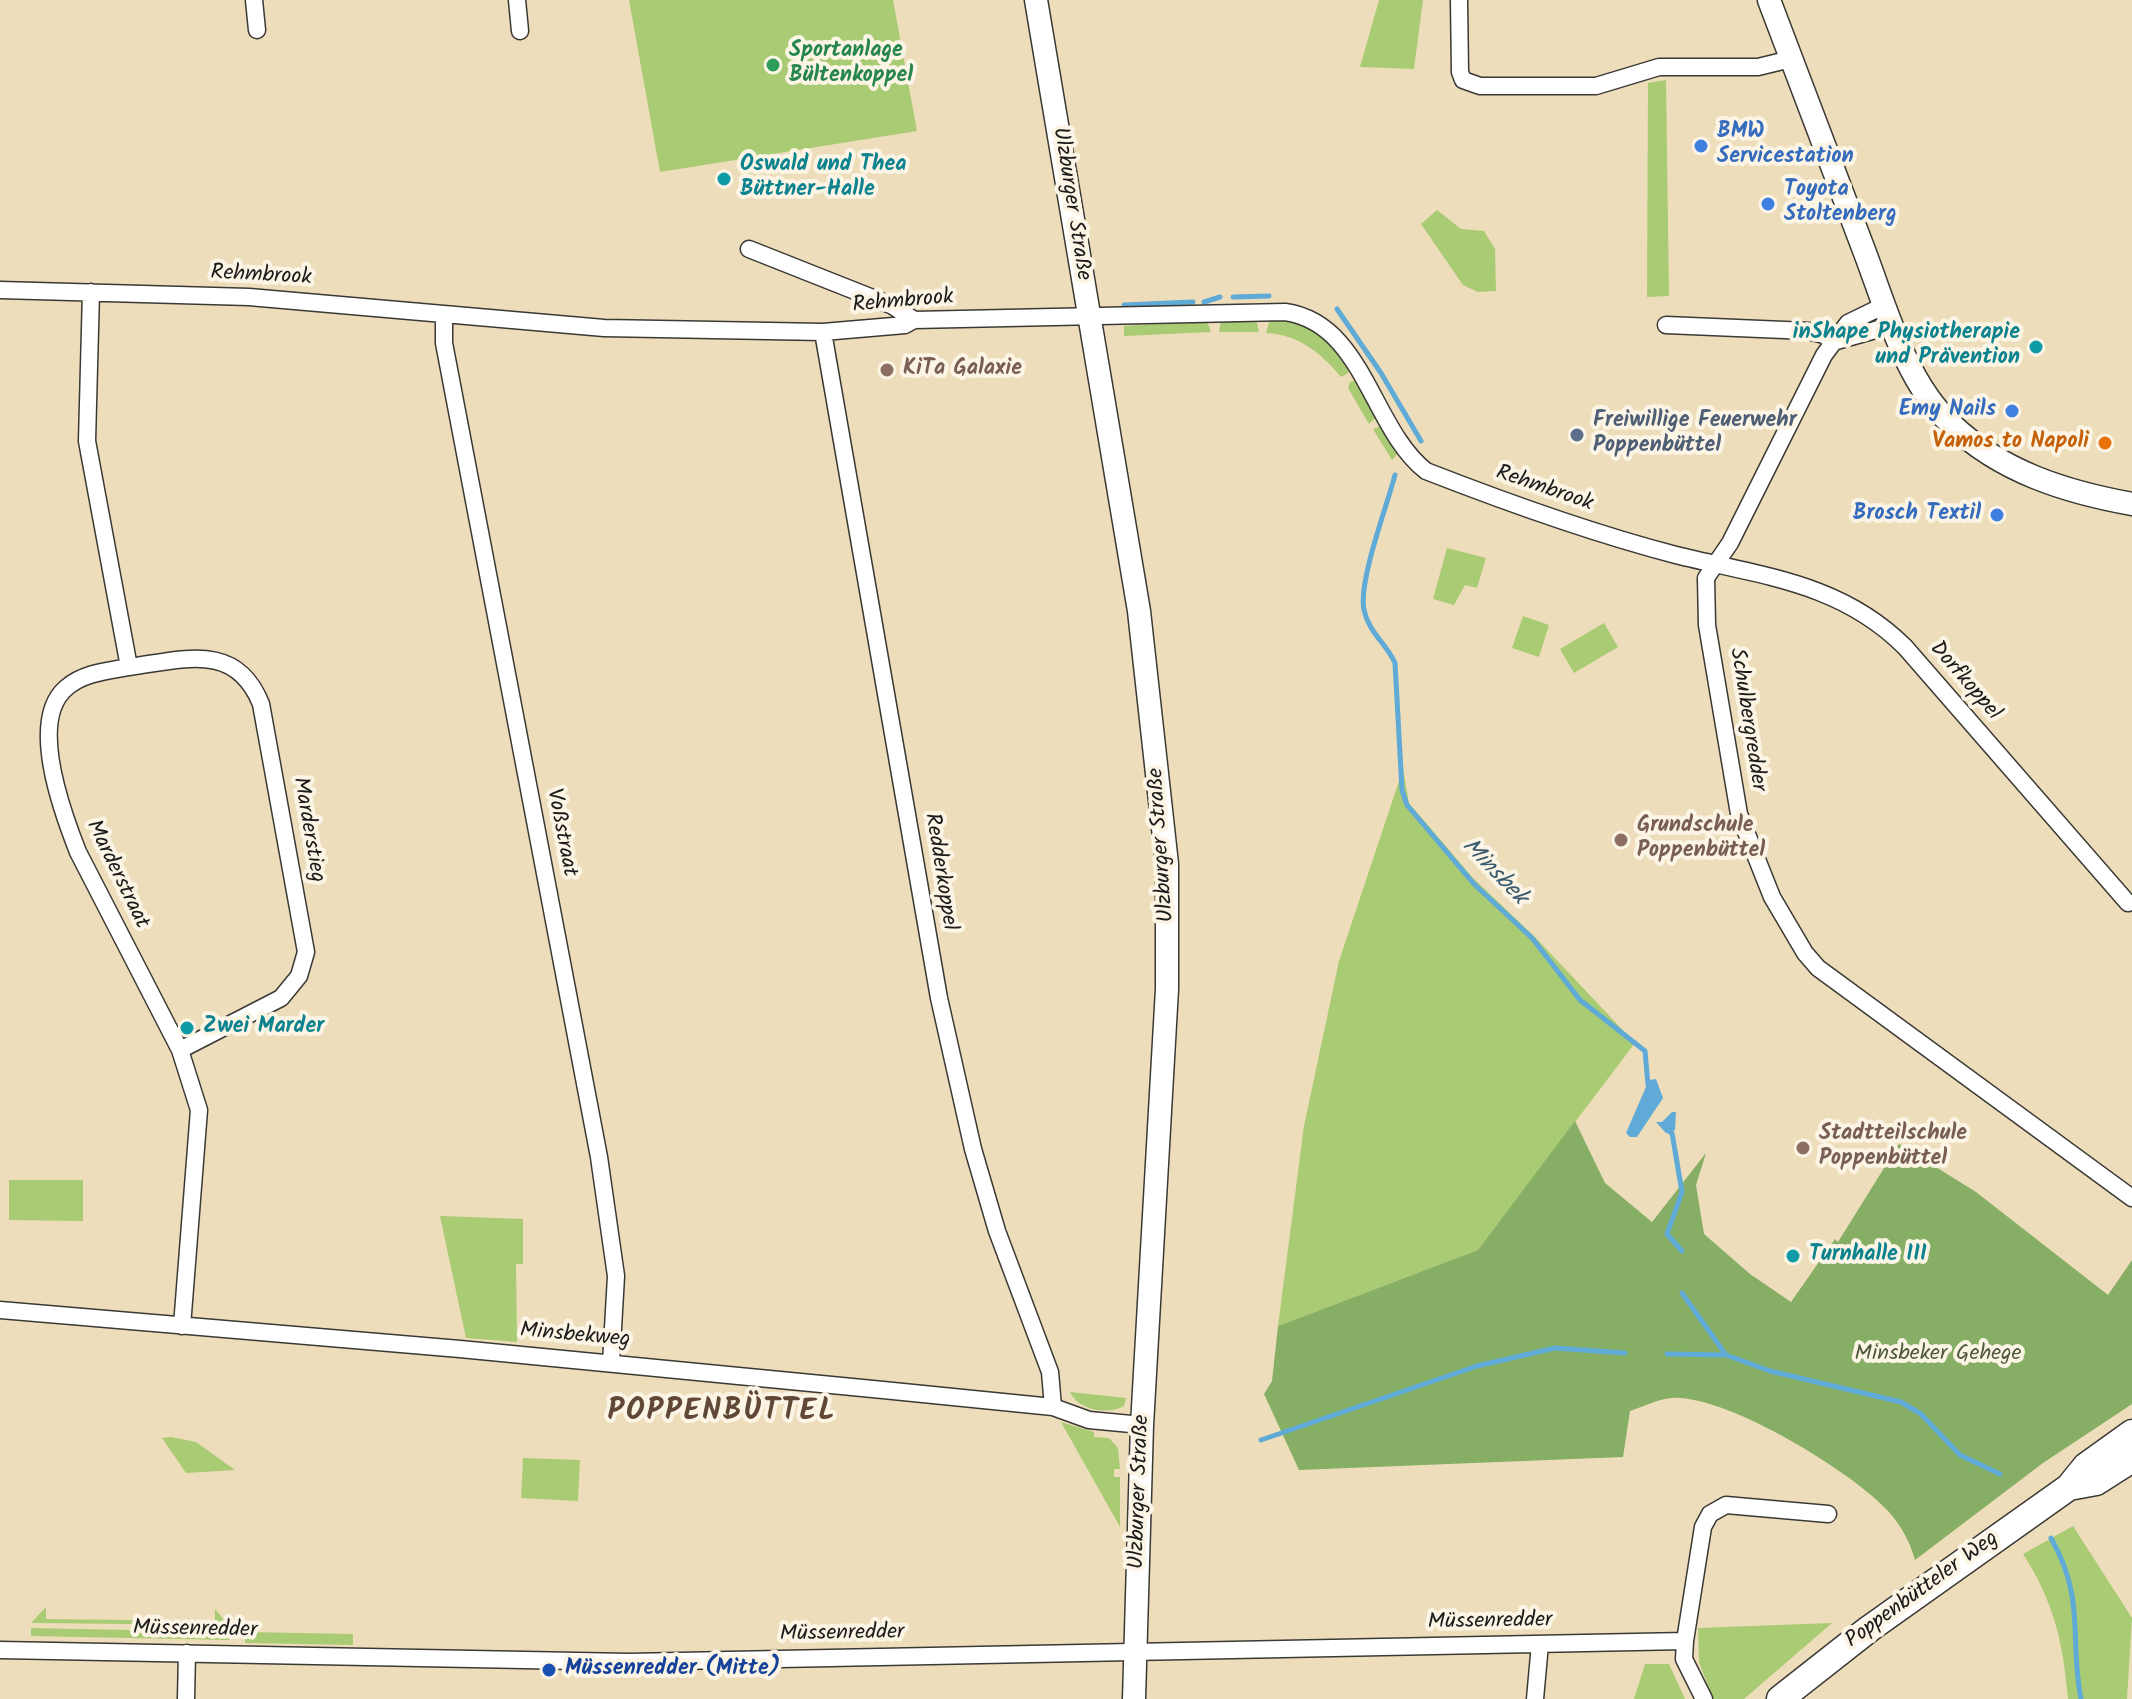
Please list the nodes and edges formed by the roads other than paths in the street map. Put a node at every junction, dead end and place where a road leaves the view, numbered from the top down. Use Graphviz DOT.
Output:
graph roads {
  1 [pos="254,0"];
  2 [pos="517,0"];
  3 [pos="1036,0"];
  4 [pos="1459,0"];
  5 [pos="1769,0"];
  6 [pos="257,30"];
  7 [pos="520,31"];
  8 [pos="1791,59"];
  9 [pos="749,249"];
  10 [pos="0,290"];
  11 [pos="91,292"];
  12 [pos="444,314"];
  13 [pos="1889,315"];
  14 [pos="1088,318"];
  15 [pos="914,320"];
  16 [pos="1666,325"];
  17 [pos="823,332"];
  18 [pos="1833,342"];
  19 [pos="2132,504"];
  20 [pos="1717,563"];
  21 [pos="129,667"];
  22 [pos="2128,903"];
  23 [pos="180,1050"];
  24 [pos="2126,1193"];
  25 [pos="0,1310"];
  26 [pos="182,1326"];
  27 [pos="611,1363"];
  28 [pos="1053,1407"];
  29 [pos="1142,1425"];
  30 [pos="2132,1433"];
  31 [pos="2132,1459"];
  32 [pos="2069,1487"];
  33 [pos="1828,1514"];
  34 [pos="1685,1641"];
  35 [pos="1540,1644"];
  36 [pos="0,1650"];
  37 [pos="1135,1651"];
  38 [pos="187,1653"];
  39 [pos="186,1699"];
  40 [pos="1134,1699"];
  41 [pos="1535,1699"];
  42 [pos="1704,1699"];
  43 [pos="1780,1699"];
  1 -- 6 [label="street"];
  2 -- 7 [label="street"];
  3 -- 14 [label="main road, Ulzburger Straße"];
  4 -- 8 [label="street"];
  5 -- 8 [label="main road"];
  8 -- 13 [label="main road"];
  9 -- 15 [label="street"];
  10 -- 11 [label="street, Rehmbrook"];
  11 -- 12 [label="street, Rehmbrook"];
  11 -- 21 [label="street"];
  12 -- 17 [label="street, Rehmbrook"];
  12 -- 27 [label="street, Voßstraat"];
  13 -- 18 [label="street, Schulbergredder"];
  13 -- 19 [label="main road"];
  14 -- 15 [label="street, Rehmbrook"];
  14 -- 20 [label="street, Rehmbrook"];
  14 -- 29 [label="main road, Ulzburger Straße"];
  15 -- 17 [label="street, Rehmbrook"];
  16 -- 18 [label="street"];
  17 -- 28 [label="street, Redderkoppel"];
  18 -- 20 [label="street, Schulbergredder"];
  20 -- 22 [label="street, Dorfkoppel"];
  20 -- 24 [label="street, Schulbergredder"];
  21 -- 23 [label="street, Marderstraat"];
  21 -- 23 [label="street, Marderstieg"];
  23 -- 26 [label="street, Marderstraat"];
  25 -- 26 [label="street, Minsbekweg"];
  26 -- 27 [label="street, Minsbekweg"];
  27 -- 28 [label="street, Minsbekweg"];
  28 -- 29 [label="street, Minsbekweg"];
  29 -- 37 [label="main road, Ulzburger Straße"];
  30 -- 32 [label="main road, Poppenbütteler Weg"];
  31 -- 32 [label="main road, Poppenbütteler Weg"];
  32 -- 43 [label="main road, Poppenbütteler Weg"];
  33 -- 34 [label="street"];
  34 -- 35 [label="street, Müssenredder"];
  34 -- 42 [label="street"];
  35 -- 37 [label="street, Müssenredder"];
  35 -- 41 [label="street"];
  36 -- 38 [label="street, Müssenredder"];
  37 -- 38 [label="street, Müssenredder"];
  37 -- 40 [label="main road, Ulzburger Straße"];
  38 -- 39 [label="street"];
}
